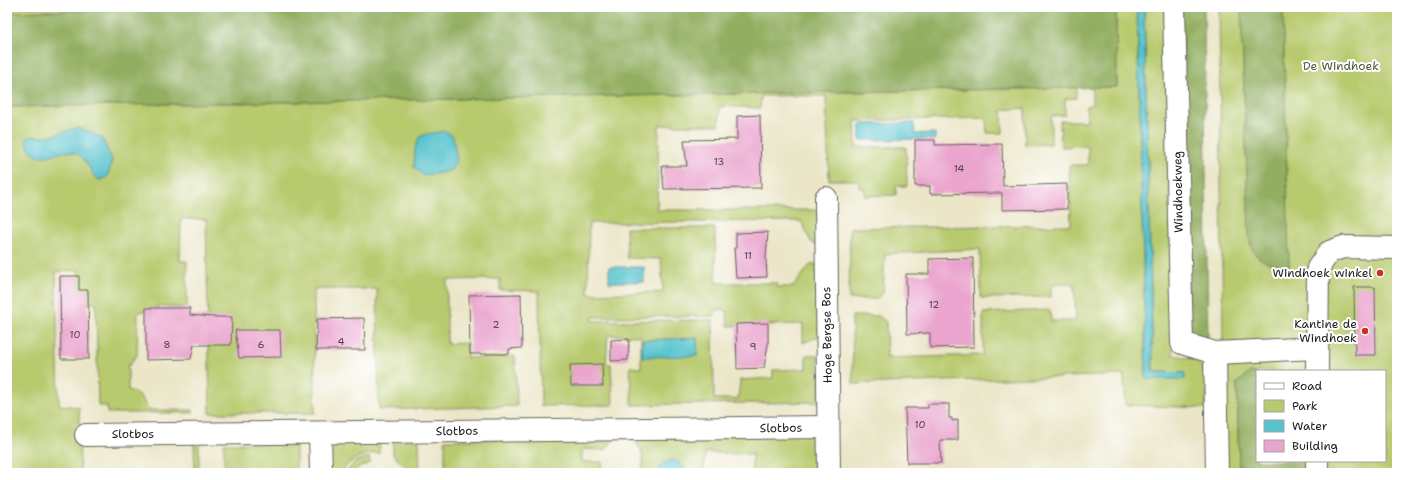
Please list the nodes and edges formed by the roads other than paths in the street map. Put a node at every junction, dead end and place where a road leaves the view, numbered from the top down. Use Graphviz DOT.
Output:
graph roads {
  1 [pos="1174,7"];
  2 [pos="826,198"];
  3 [pos="1397,248"];
  4 [pos="1317,348"];
  5 [pos="1215,353"];
  6 [pos="1317,370"];
  7 [pos="828,427"];
  8 [pos="320,433"];
  9 [pos="86,435"];
  10 [pos="1317,462"];
  11 [pos="321,473"];
  12 [pos="829,473"];
  13 [pos="1217,473"];
  14 [pos="1317,473"];
  1 -- 5 [label="street, Windhoekweg"];
  2 -- 7 [label="street, Hoge Bergse Bos"];
  3 -- 4 [label="street"];
  4 -- 5 [label="street, Windhoekweg"];
  4 -- 6 [label="street"];
  5 -- 13 [label="street"];
  7 -- 8 [label="street, Slotbos"];
  7 -- 12 [label="street, Hoge Bergse Bos"];
  8 -- 9 [label="street, Slotbos"];
  8 -- 11 [label="street"];
  10 -- 14 [label="street"];
}
